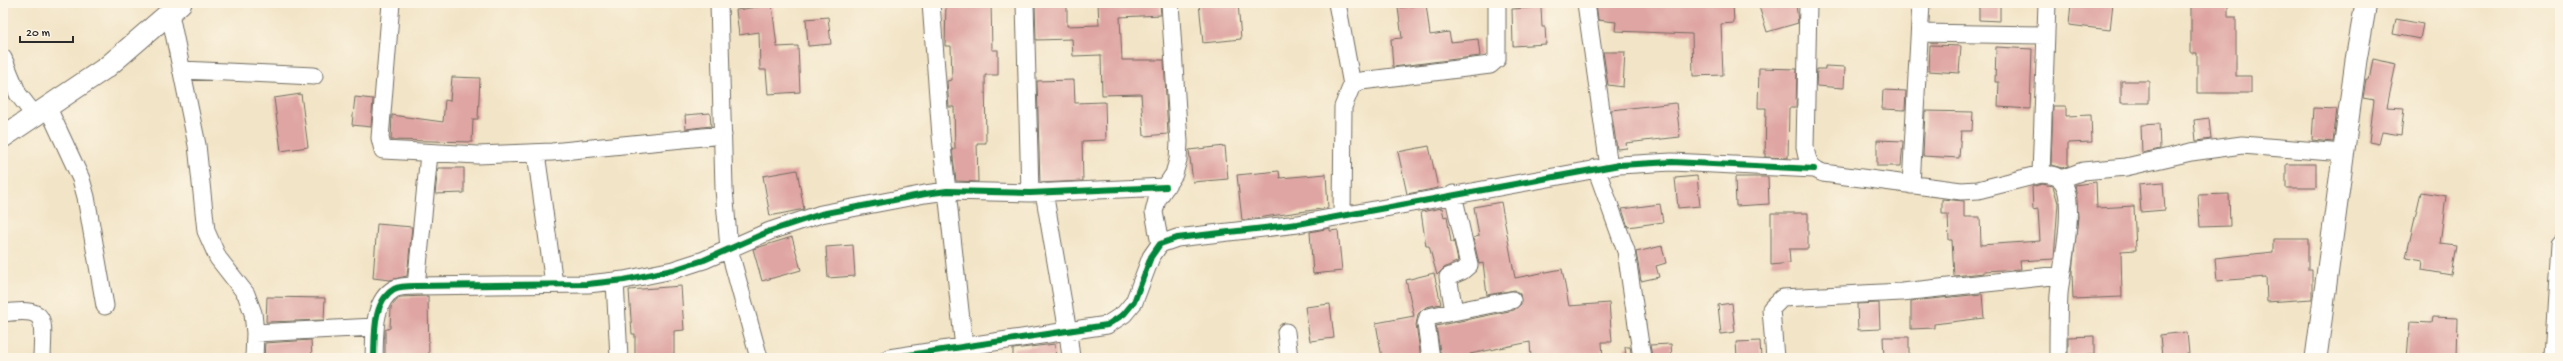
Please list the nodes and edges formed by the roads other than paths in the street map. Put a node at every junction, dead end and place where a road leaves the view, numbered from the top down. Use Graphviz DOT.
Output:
graph roads {
  1 [pos="391,3"];
  2 [pos="719,3"];
  3 [pos="931,3"];
  4 [pos="1025,3"];
  5 [pos="1170,3"];
  6 [pos="1337,3"];
  7 [pos="1497,3"];
  8 [pos="1586,3"];
  9 [pos="1808,3"];
  10 [pos="1921,3"];
  11 [pos="2046,3"];
  12 [pos="2366,3"];
  13 [pos="176,9"];
  14 [pos="1920,33"];
  15 [pos="2044,35"];
  16 [pos="3,58"];
  17 [pos="181,70"];
  18 [pos="314,76"];
  19 [pos="1352,85"];
  20 [pos="42,113"];
  21 [pos="723,135"];
  22 [pos="3,137"];
  23 [pos="536,153"];
  24 [pos="2344,153"];
  25 [pos="429,154"];
  26 [pos="1603,167"];
  27 [pos="1814,169"];
  28 [pos="2041,174"];
  29 [pos="2061,179"];
  30 [pos="1911,185"];
  31 [pos="1166,187"];
  32 [pos="947,191"];
  33 [pos="1037,193"];
  34 [pos="1454,194"];
  35 [pos="1342,216"];
  36 [pos="1160,244"];
  37 [pos="2560,244"];
  38 [pos="729,249"];
  39 [pos="2061,275"];
  40 [pos="615,281"];
  41 [pos="554,284"];
  42 [pos="416,286"];
  43 [pos="1512,300"];
  44 [pos="105,306"];
  45 [pos="1454,310"];
  46 [pos="3,313"];
  47 [pos="375,327"];
  48 [pos="1068,332"];
  49 [pos="1286,332"];
  50 [pos="255,333"];
  51 [pos="964,353"];
  52 [pos="42,358"];
  53 [pos="254,358"];
  54 [pos="374,358"];
  55 [pos="619,358"];
  56 [pos="759,358"];
  57 [pos="889,358"];
  58 [pos="1071,358"];
  59 [pos="1289,358"];
  60 [pos="1431,358"];
  61 [pos="1642,358"];
  62 [pos="1775,358"];
  63 [pos="2058,358"];
  64 [pos="2316,358"];
  65 [pos="2552,358"];
  1 -- 25 [label="street"];
  2 -- 21 [label="street"];
  3 -- 32 [label="street"];
  4 -- 33 [label="street"];
  5 -- 31 [label="street"];
  6 -- 19 [label="street"];
  7 -- 19 [label="street"];
  8 -- 26 [label="street"];
  9 -- 27 [label="street"];
  10 -- 14 [label="street"];
  11 -- 15 [label="street"];
  12 -- 24 [label="street"];
  13 -- 17 [label="street"];
  13 -- 20 [label="street"];
  14 -- 15 [label="street"];
  14 -- 30 [label="street"];
  15 -- 28 [label="street"];
  16 -- 20 [label="street"];
  17 -- 18 [label="street"];
  17 -- 50 [label="street"];
  19 -- 35 [label="street"];
  20 -- 22 [label="street"];
  20 -- 44 [label="street"];
  21 -- 23 [label="street"];
  21 -- 38 [label="street"];
  23 -- 25 [label="street"];
  23 -- 41 [label="street"];
  24 -- 29 [label="street"];
  24 -- 64 [label="street"];
  25 -- 42 [label="street"];
  26 -- 27 [label="street"];
  26 -- 34 [label="street"];
  26 -- 61 [label="street"];
  27 -- 30 [label="street"];
  28 -- 29 [label="street"];
  28 -- 30 [label="street"];
  29 -- 39 [label="street"];
  31 -- 33 [label="street"];
  31 -- 36 [label="street"];
  32 -- 33 [label="street"];
  32 -- 38 [label="street"];
  32 -- 51 [label="street"];
  33 -- 48 [label="street"];
  34 -- 35 [label="street"];
  34 -- 45 [label="street"];
  35 -- 36 [label="street"];
  36 -- 48 [label="street"];
  37 -- 65 [label="street"];
  38 -- 40 [label="street"];
  38 -- 56 [label="street"];
  39 -- 62 [label="street"];
  39 -- 63 [label="street"];
  40 -- 41 [label="street"];
  40 -- 55 [label="street"];
  41 -- 42 [label="street"];
  42 -- 47 [label="street"];
  43 -- 45 [label="street"];
  45 -- 60 [label="street"];
  46 -- 52 [label="street"];
  47 -- 50 [label="street"];
  47 -- 54 [label="street"];
  48 -- 51 [label="street"];
  48 -- 58 [label="street"];
  49 -- 59 [label="street"];
  50 -- 53 [label="street"];
  51 -- 57 [label="street"];
}
